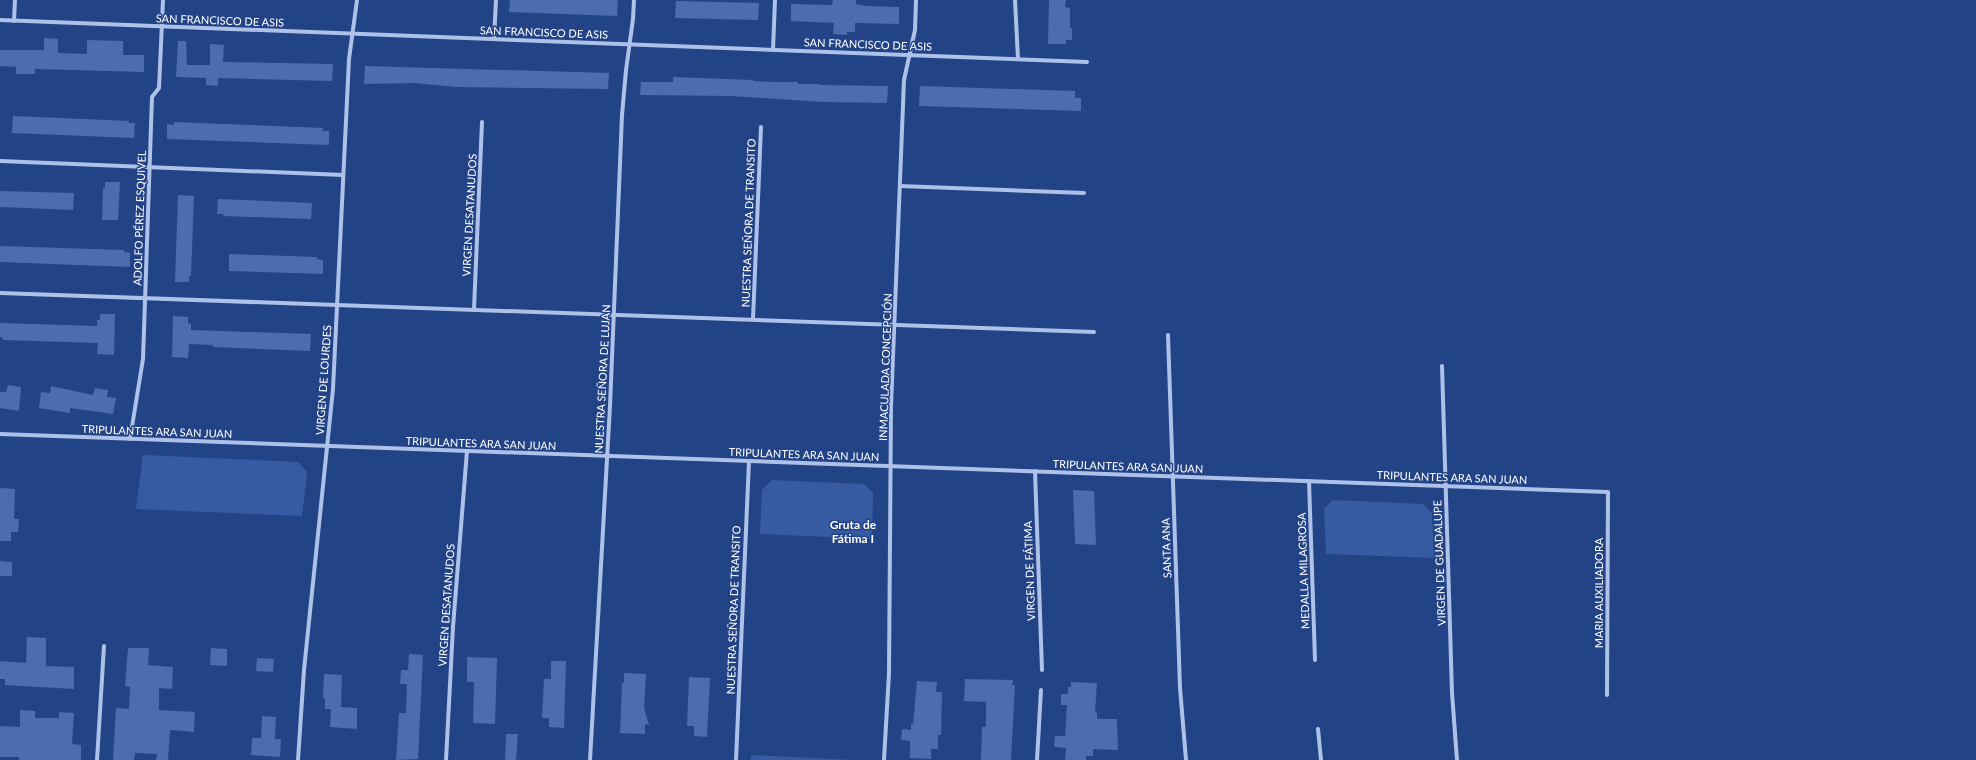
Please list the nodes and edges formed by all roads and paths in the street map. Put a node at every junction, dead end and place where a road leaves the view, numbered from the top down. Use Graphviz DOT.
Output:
graph roads {
  1 [pos="15,0"];
  2 [pos="163,0"];
  3 [pos="357,0"];
  4 [pos="496,0"];
  5 [pos="634,0"];
  6 [pos="775,0"];
  7 [pos="916,0"];
  8 [pos="1015,0"];
  9 [pos="0,20"];
  10 [pos="14,21"];
  11 [pos="162,26"];
  12 [pos="353,34"];
  13 [pos="494,39"];
  14 [pos="629,44"];
  15 [pos="774,50"];
  16 [pos="909,55"];
  17 [pos="1018,59"];
  18 [pos="1087,62"];
  19 [pos="482,122"];
  20 [pos="761,127"];
  21 [pos="0,161"];
  22 [pos="150,167"];
  23 [pos="343,175"];
  24 [pos="900,186"];
  25 [pos="1084,193"];
  26 [pos="0,293"];
  27 [pos="145,298"];
  28 [pos="337,305"];
  29 [pos="474,309"];
  30 [pos="614,314"];
  31 [pos="753,319"];
  32 [pos="895,325"];
  33 [pos="1094,332"];
  34 [pos="1168,335"];
  35 [pos="1442,366"];
  36 [pos="0,434"];
  37 [pos="130,439"];
  38 [pos="327,446"];
  39 [pos="467,451"];
  40 [pos="607,456"];
  41 [pos="749,461"];
  42 [pos="891,466"];
  43 [pos="1034,471"];
  44 [pos="1172,476"];
  45 [pos="1309,481"];
  46 [pos="1446,486"];
  47 [pos="1608,492"];
  48 [pos="104,646"];
  49 [pos="1315,660"];
  50 [pos="1042,670"];
  51 [pos="1041,690"];
  52 [pos="1607,695"];
  53 [pos="1318,729"];
  54 [pos="97,760"];
  55 [pos="298,760"];
  56 [pos="446,760"];
  57 [pos="590,760"];
  58 [pos="736,760"];
  59 [pos="884,760"];
  60 [pos="1037,760"];
  61 [pos="1186,760"];
  62 [pos="1321,760"];
  63 [pos="1457,760"];
  1 -- 10 [label="street"];
  2 -- 11 [label="street, ADOLFO PÉREZ ESQUIVEL"];
  3 -- 12 [label="street, VIRGEN DE LOURDES"];
  4 -- 13 [label="street"];
  5 -- 14 [label="street, NUESTRA SEÑORA DE LUJAN"];
  6 -- 15 [label="street"];
  7 -- 16 [label="street, INMACULADA CONCEPCIÓN"];
  8 -- 17 [label="street"];
  9 -- 10 [label="street, SAN FRANCISCO DE ASIS"];
  10 -- 11 [label="street, SAN FRANCISCO DE ASIS"];
  11 -- 12 [label="street, SAN FRANCISCO DE ASIS"];
  11 -- 22 [label="street, ADOLFO PÉREZ ESQUIVEL"];
  12 -- 13 [label="street, SAN FRANCISCO DE ASIS"];
  12 -- 23 [label="street, VIRGEN DE LOURDES"];
  13 -- 14 [label="street, SAN FRANCISCO DE ASIS"];
  14 -- 15 [label="street, SAN FRANCISCO DE ASIS"];
  14 -- 30 [label="street, NUESTRA SEÑORA DE LUJAN"];
  15 -- 16 [label="street, SAN FRANCISCO DE ASIS"];
  16 -- 17 [label="street, SAN FRANCISCO DE ASIS"];
  16 -- 24 [label="street, INMACULADA CONCEPCIÓN"];
  17 -- 18 [label="street, SAN FRANCISCO DE ASIS"];
  19 -- 29 [label="street, VIRGEN DESATANUDOS"];
  20 -- 31 [label="street, NUESTRA SEÑORA DE TRANSITO"];
  21 -- 22 [label="street"];
  22 -- 23 [label="street"];
  22 -- 27 [label="street, ADOLFO PÉREZ ESQUIVEL"];
  23 -- 28 [label="street, VIRGEN DE LOURDES"];
  24 -- 25 [label="street"];
  24 -- 32 [label="street, INMACULADA CONCEPCIÓN"];
  26 -- 27 [label="street"];
  27 -- 28 [label="street"];
  27 -- 37 [label="street, ADOLFO PÉREZ ESQUIVEL"];
  28 -- 29 [label="street"];
  28 -- 38 [label="street, VIRGEN DE LOURDES"];
  29 -- 30 [label="street"];
  30 -- 31 [label="street"];
  30 -- 40 [label="street, NUESTRA SEÑORA DE LUJAN"];
  31 -- 32 [label="street"];
  32 -- 33 [label="street"];
  32 -- 42 [label="street, INMACULADA CONCEPCIÓN"];
  34 -- 44 [label="street, SANTA ANA"];
  35 -- 46 [label="street, VIRGEN DE GUADALUPE"];
  36 -- 37 [label="street, TRIPULANTES ARA SAN JUAN"];
  37 -- 38 [label="street, TRIPULANTES ARA SAN JUAN"];
  38 -- 39 [label="street, TRIPULANTES ARA SAN JUAN"];
  38 -- 55 [label="street, VIRGEN DE LOURDES"];
  39 -- 40 [label="street, TRIPULANTES ARA SAN JUAN"];
  39 -- 56 [label="street, VIRGEN DESATANUDOS"];
  40 -- 41 [label="street, TRIPULANTES ARA SAN JUAN"];
  40 -- 57 [label="street, NUESTRA SEÑORA DE LUJAN"];
  41 -- 42 [label="street, TRIPULANTES ARA SAN JUAN"];
  41 -- 58 [label="street, NUESTRA SEÑORA DE TRANSITO"];
  42 -- 43 [label="street, TRIPULANTES ARA SAN JUAN"];
  42 -- 59 [label="street, INMACULADA CONCEPCIÓN"];
  43 -- 44 [label="street, TRIPULANTES ARA SAN JUAN"];
  43 -- 50 [label="street, VIRGEN DE FÁTIMA"];
  44 -- 45 [label="street, TRIPULANTES ARA SAN JUAN"];
  44 -- 61 [label="street, SANTA ANA"];
  45 -- 46 [label="street, TRIPULANTES ARA SAN JUAN"];
  45 -- 49 [label="street, MEDALLA MILAGROSA"];
  46 -- 47 [label="street, TRIPULANTES ARA SAN JUAN"];
  46 -- 63 [label="street, VIRGEN DE GUADALUPE"];
  47 -- 52 [label="street, MARIA AUXILIADORA"];
  48 -- 54 [label="street"];
  51 -- 60 [label="street"];
  53 -- 62 [label="street"];
}
